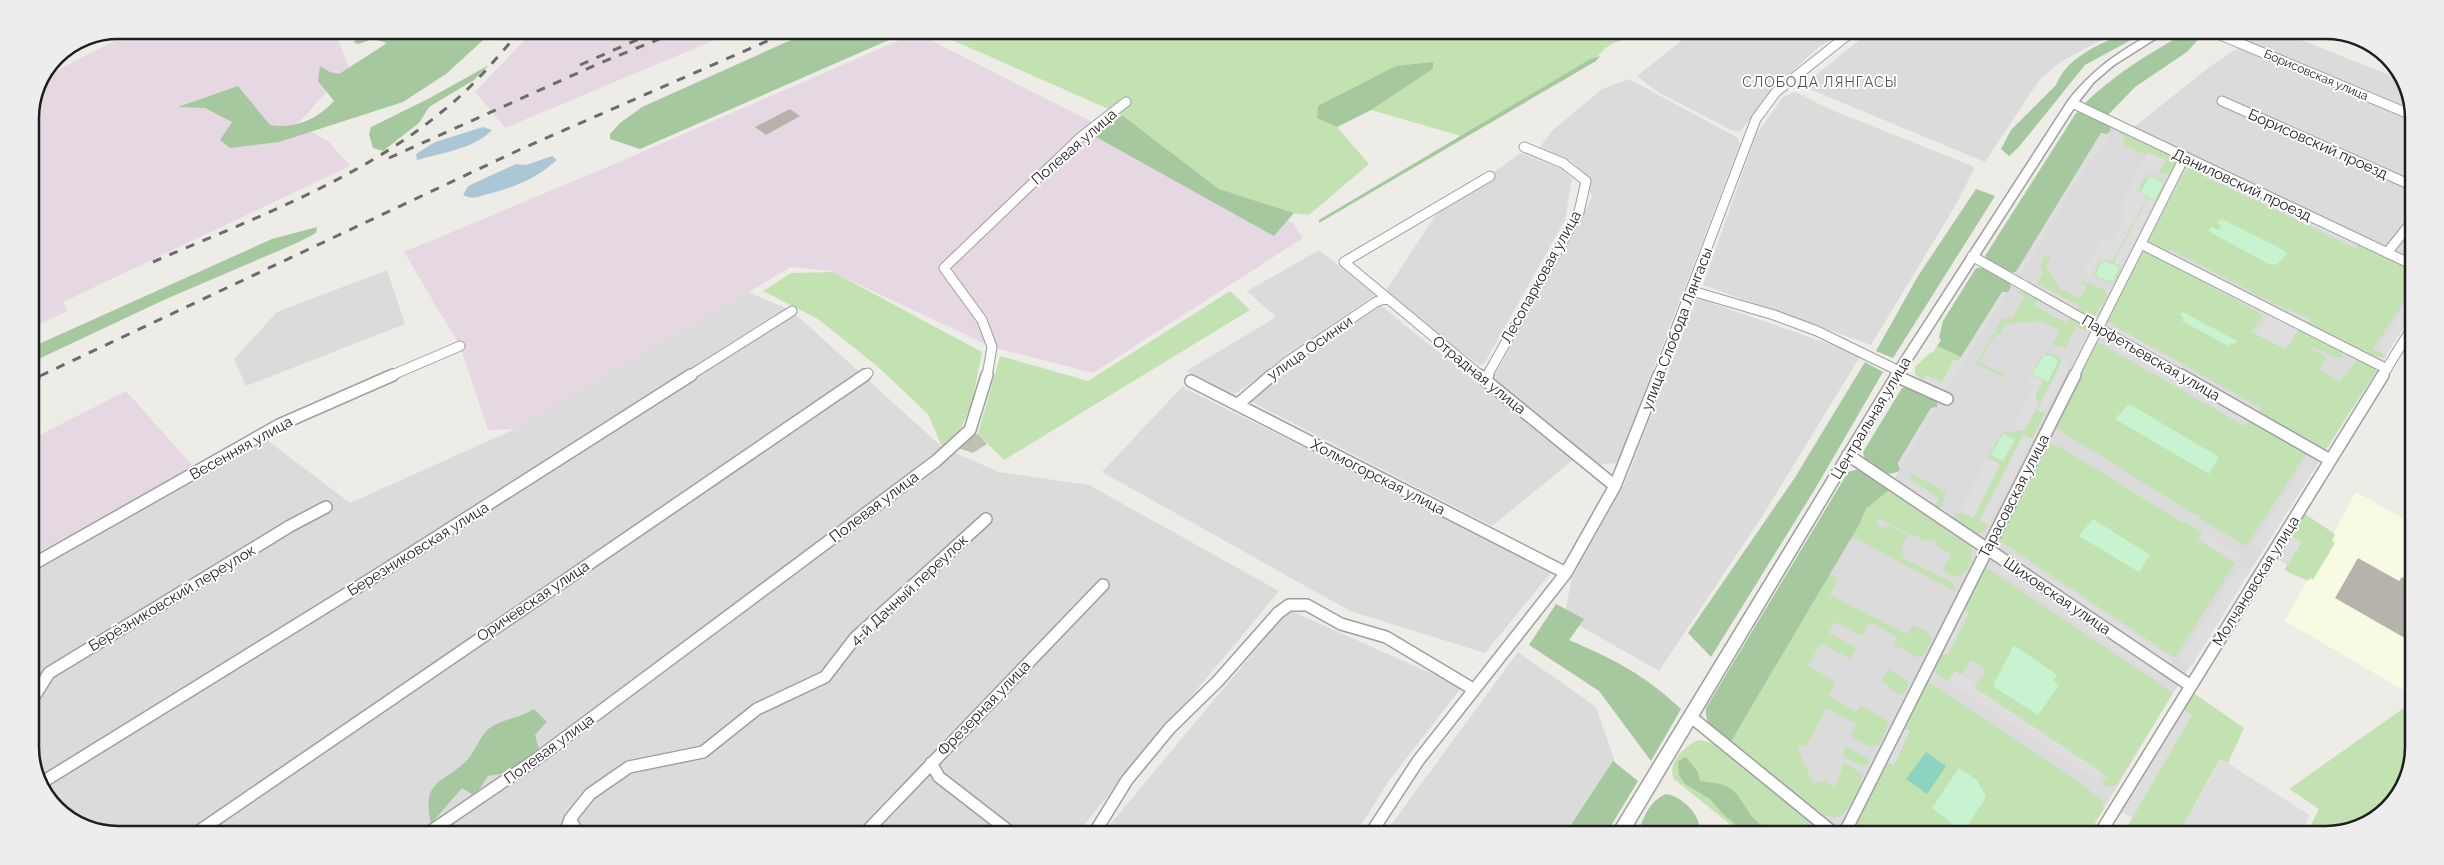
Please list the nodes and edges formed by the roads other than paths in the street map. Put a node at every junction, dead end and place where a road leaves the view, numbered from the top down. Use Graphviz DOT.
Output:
graph roads {
  1 [pos="1843,39"];
  2 [pos="2149,39"];
  3 [pos="2230,39"];
  4 [pos="2222,101"];
  5 [pos="1126,102"];
  6 [pos="2072,103"];
  7 [pos="2405,112"];
  8 [pos="1524,147"];
  9 [pos="2184,158"];
  10 [pos="1490,176"];
  11 [pos="2405,182"];
  12 [pos="2405,230"];
  13 [pos="2141,244"];
  14 [pos="2387,253"];
  15 [pos="1972,256"];
  16 [pos="2405,261"];
  17 [pos="1692,291"];
  18 [pos="1387,298"];
  19 [pos="792,311"];
  20 [pos="2098,328"];
  21 [pos="2405,339"];
  22 [pos="460,346"];
  23 [pos="2387,368"];
  24 [pos="868,373"];
  25 [pos="1898,374"];
  26 [pos="1485,380"];
  27 [pos="1191,381"];
  28 [pos="1947,399"];
  29 [pos="1237,405"];
  30 [pos="1848,455"];
  31 [pos="2330,460"];
  32 [pos="1615,486"];
  33 [pos="326,507"];
  34 [pos="986,519"];
  35 [pos="1988,548"];
  36 [pos="39,561"];
  37 [pos="1566,573"];
  38 [pos="1103,585"];
  39 [pos="2191,686"];
  40 [pos="39,689"];
  41 [pos="1472,689"];
  42 [pos="1690,716"];
  43 [pos="931,764"];
  44 [pos="46,780"];
  45 [pos="568,825"];
  46 [pos="206,826"];
  47 [pos="438,826"];
  48 [pos="872,826"];
  49 [pos="1002,826"];
  50 [pos="1099,826"];
  51 [pos="1376,826"];
  52 [pos="1624,826"];
  53 [pos="1825,826"];
  54 [pos="1848,826"];
  55 [pos="2104,826"];
  1 -- 17 [label="street, улица Слобода Лянгасы"];
  2 -- 6 [label="street, Центральная улица"];
  3 -- 7 [label="street, Борисовская улица"];
  4 -- 11 [label="street, Борисовский проезд"];
  5 -- 47 [label="street, Полевая улица"];
  6 -- 9 [label="street, Даниловский проезд"];
  6 -- 15 [label="street, Центральная улица"];
  8 -- 26 [label="street, Лесопарковая улица"];
  9 -- 13 [label="street, Тарасовская улица"];
  9 -- 14 [label="street, Даниловский проезд"];
  10 -- 18 [label="street, Отрадная улица"];
  12 -- 14 [label="street"];
  13 -- 20 [label="street, Тарасовская улица"];
  13 -- 23 [label="street"];
  14 -- 16 [label="street, Даниловский проезд"];
  15 -- 20 [label="street, Парфетьевская улица"];
  15 -- 25 [label="street, Центральная улица"];
  17 -- 25 [label="street"];
  17 -- 32 [label="street, улица Слобода Лянгасы"];
  18 -- 26 [label="street, Отрадная улица"];
  18 -- 29 [label="street, улица Осинки"];
  19 -- 44 [label="street, Березниковская улица"];
  20 -- 31 [label="street, Парфетьевская улица"];
  20 -- 35 [label="street, Тарасовская улица"];
  21 -- 23 [label="street, Молчановская улица"];
  22 -- 36 [label="street, Весенняя улица"];
  23 -- 31 [label="street, Молчановская улица"];
  24 -- 46 [label="street, Оричевская улица"];
  25 -- 28 [label="street"];
  25 -- 30 [label="street, Центральная улица"];
  26 -- 32 [label="street, Отрадная улица"];
  27 -- 29 [label="street, Холмогорская улица"];
  29 -- 37 [label="street, Холмогорская улица"];
  30 -- 35 [label="street, Шиховская улица"];
  30 -- 42 [label="street, Центральная улица"];
  31 -- 39 [label="street, Молчановская улица"];
  32 -- 37 [label="street, улица Слобода Лянгасы"];
  33 -- 40 [label="street, Берёзниковский переулок"];
  34 -- 45 [label="street, 4-й Дачный переулок"];
  35 -- 39 [label="street, Шиховская улица"];
  35 -- 54 [label="street, Тарасовская улица"];
  37 -- 41 [label="street, улица Слобода Лянгасы"];
  38 -- 43 [label="street, Фрезерная улица"];
  39 -- 55 [label="street, Молчановская улица"];
  41 -- 50 [label="street"];
  41 -- 51 [label="street, улица Слобода Лянгасы"];
  42 -- 52 [label="street, Центральная улица"];
  42 -- 53 [label="street"];
  43 -- 48 [label="street, Фрезерная улица"];
  43 -- 49 [label="street"];
}
